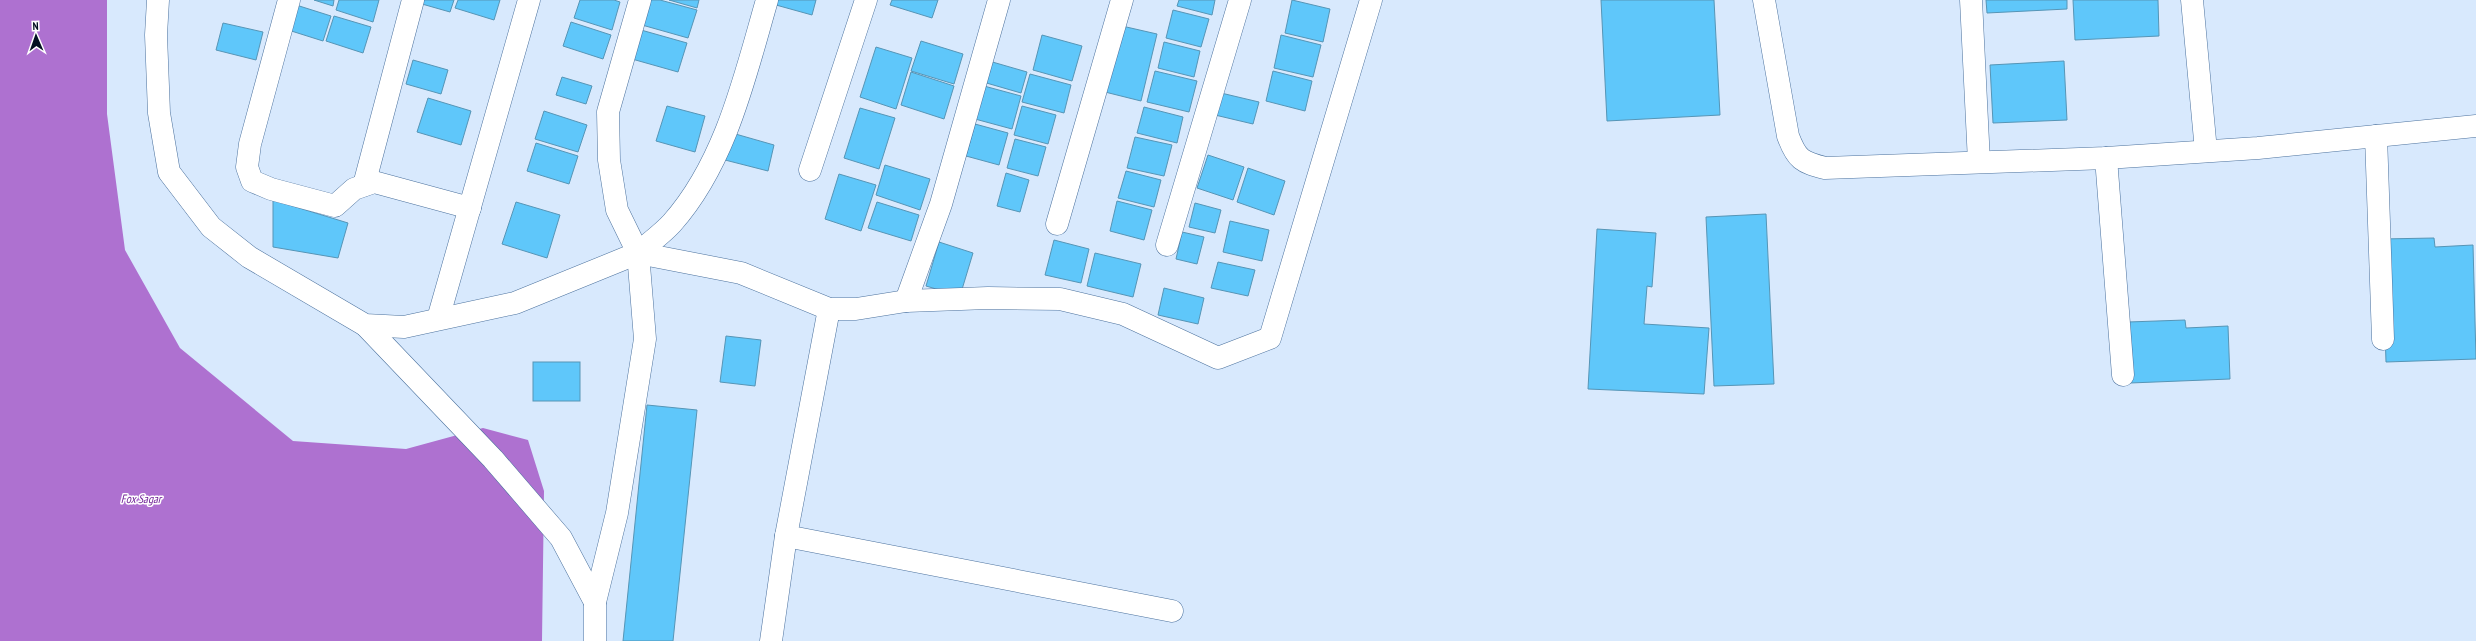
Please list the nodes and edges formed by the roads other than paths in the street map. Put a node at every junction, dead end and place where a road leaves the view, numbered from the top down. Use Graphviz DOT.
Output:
graph roads {
  1 [pos="158,0"];
  2 [pos="289,0"];
  3 [pos="413,0"];
  4 [pos="529,0"];
  5 [pos="640,0"];
  6 [pos="767,0"];
  7 [pos="866,0"];
  8 [pos="999,0"];
  9 [pos="1122,0"];
  10 [pos="1240,0"];
  11 [pos="1371,0"];
  12 [pos="1764,0"];
  13 [pos="1971,0"];
  14 [pos="2192,0"];
  15 [pos="2476,126"];
  16 [pos="2376,136"];
  17 [pos="2206,151"];
  18 [pos="2106,158"];
  19 [pos="1978,162"];
  20 [pos="810,170"];
  21 [pos="364,185"];
  22 [pos="470,208"];
  23 [pos="1057,224"];
  24 [pos="1167,245"];
  25 [pos="638,253"];
  26 [pos="906,301"];
  27 [pos="829,309"];
  28 [pos="438,319"];
  29 [pos="365,325"];
  30 [pos="2383,339"];
  31 [pos="2123,375"];
  32 [pos="786,536"];
  33 [pos="595,602"];
  34 [pos="1172,611"];
  35 [pos="595,641"];
  36 [pos="771,641"];
  1 -- 29 [label="street"];
  2 -- 21 [label="street"];
  3 -- 21 [label="street"];
  4 -- 22 [label="street"];
  5 -- 25 [label="street"];
  6 -- 25 [label="street"];
  7 -- 20 [label="street"];
  8 -- 26 [label="street"];
  9 -- 23 [label="street"];
  10 -- 24 [label="street"];
  11 -- 26 [label="street"];
  12 -- 19 [label="street"];
  13 -- 19 [label="street"];
  14 -- 17 [label="street"];
  15 -- 16 [label="street"];
  16 -- 17 [label="street"];
  16 -- 30 [label="street"];
  17 -- 18 [label="street"];
  18 -- 19 [label="street"];
  18 -- 31 [label="street"];
  21 -- 22 [label="street"];
  22 -- 28 [label="street"];
  25 -- 27 [label="street"];
  25 -- 28 [label="street"];
  25 -- 33 [label="street"];
  26 -- 27 [label="street"];
  27 -- 32 [label="street"];
  28 -- 29 [label="street"];
  29 -- 33 [label="street"];
  32 -- 34 [label="street"];
  32 -- 36 [label="street"];
  33 -- 35 [label="street"];
}
